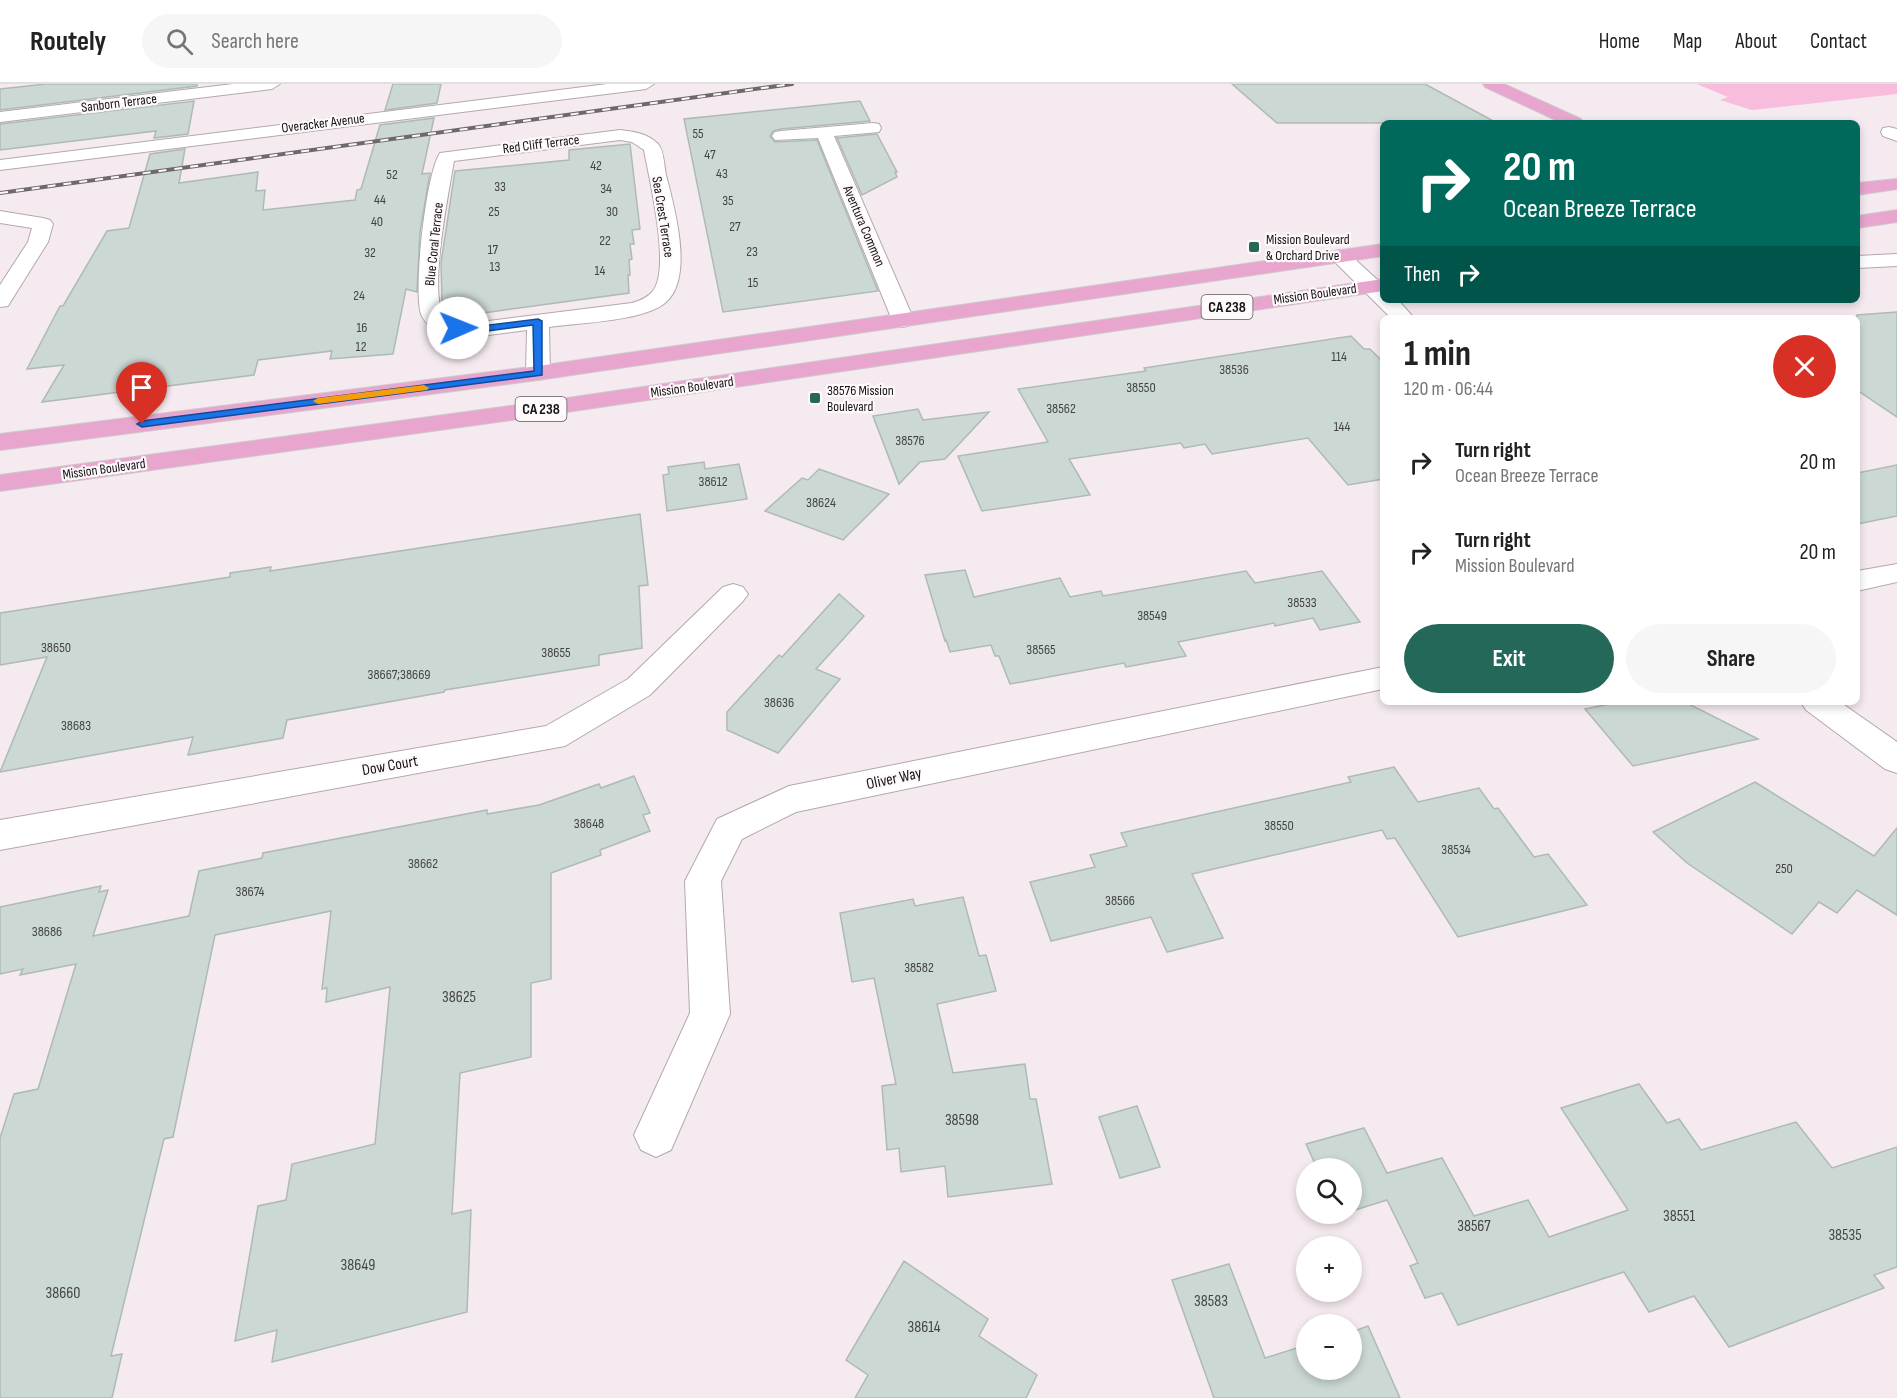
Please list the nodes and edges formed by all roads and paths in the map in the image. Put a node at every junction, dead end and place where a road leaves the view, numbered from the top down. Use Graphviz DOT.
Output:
graph roads {
  1 [pos="272,84"];
  2 [pos="646,84"];
  3 [pos="1491,84"];
  4 [pos="237,90"];
  5 [pos="0,117"];
  6 [pos="1569,120"];
  7 [pos="873,128"];
  8 [pos="824,132"];
  9 [pos="781,136"];
  10 [pos="637,137"];
  11 [pos="446,157"];
  12 [pos="0,165"];
  13 [pos="1897,184"];
  14 [pos="1860,189"];
  15 [pos="1897,216"];
  16 [pos="0,217"];
  17 [pos="1860,222"];
  18 [pos="1380,250"];
  19 [pos="1340,256"];
  20 [pos="1897,260"];
  21 [pos="1860,262"];
  22 [pos="1380,291"];
  23 [pos="1380,292"];
  24 [pos="0,301"];
  25 [pos="1390,303"];
  26 [pos="1400,315"];
  27 [pos="903,320"];
  28 [pos="538,321"];
  29 [pos="538,373"];
  30 [pos="0,442"];
  31 [pos="0,483"];
  32 [pos="1897,573"];
  33 [pos="1860,580"];
  34 [pos="733,594"];
  35 [pos="1380,679"];
  36 [pos="1821,705"];
  37 [pos="1897,760"];
  38 [pos="0,835"];
  39 [pos="656,1135"];
  1 -- 4 [label="street, Sanborn Terrace"];
  2 -- 12 [label="street, Overacker Avenue"];
  3 -- 6 [label="main road"];
  4 -- 5 [label="street, Sanborn Terrace"];
  7 -- 8 [label="street"];
  8 -- 9 [label="street"];
  8 -- 27 [label="street, Aventura Common"];
  10 -- 11 [label="street, Red Cliff Terrace"];
  10 -- 28 [label="street, Sea Crest Terrace"];
  11 -- 28 [label="street, Blue Coral Terrace"];
  13 -- 14 [label="main road"];
  15 -- 17 [label="main road"];
  16 -- 24 [label="street"];
  18 -- 19 [label="main road, CA 238"];
  19 -- 22 [label="street"];
  19 -- 27 [label="main road, CA 238"];
  20 -- 21 [label="street"];
  23 -- 31 [label="main road, Mission Boulevard / CA 238"];
  25 -- 26 [label="street"];
  27 -- 29 [label="main road, CA 238"];
  28 -- 29 [label="street"];
  29 -- 30 [label="main road, CA 238"];
  32 -- 33 [label="street"];
  34 -- 38 [label="street, Dow Court"];
  35 -- 39 [label="street, Oliver Way"];
  36 -- 37 [label="street"];
}
